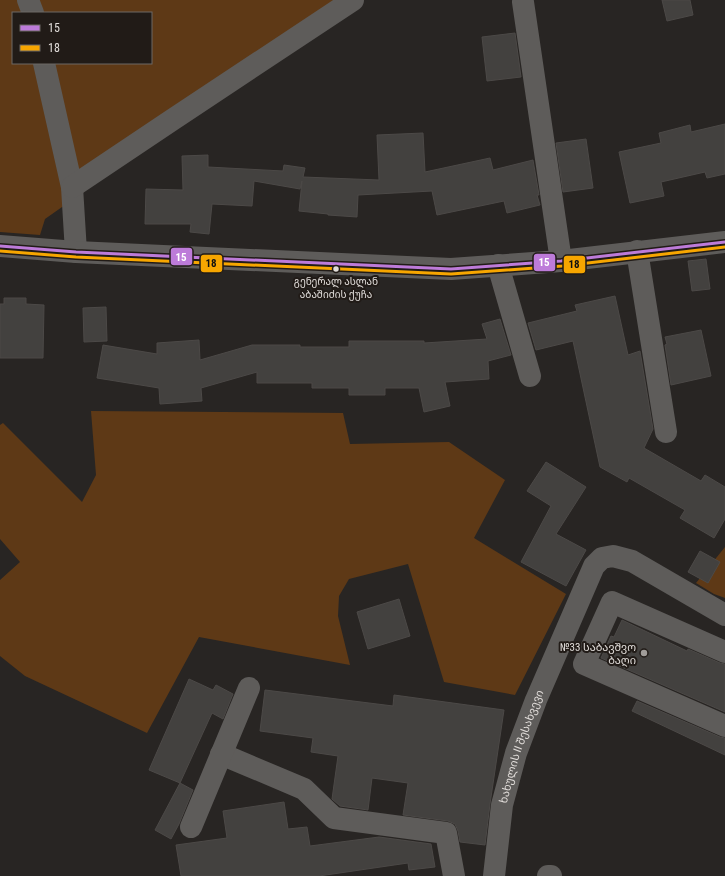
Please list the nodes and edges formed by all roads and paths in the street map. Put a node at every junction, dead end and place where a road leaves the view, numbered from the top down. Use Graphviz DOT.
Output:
graph roads {
  1 [pos="28,0"];
  2 [pos="353,0"];
  3 [pos="523,2"];
  4 [pos="33,12"];
  5 [pos="44,64"];
  6 [pos="72,187"];
  7 [pos="725,242"];
  8 [pos="0,246"];
  9 [pos="76,252"];
  10 [pos="636,252"];
  11 [pos="561,261"];
  12 [pos="498,265"];
  13 [pos="530,376"];
  14 [pos="666,432"];
  15 [pos="725,615"];
  16 [pos="569,623"];
  17 [pos="598,634"];
  18 [pos="725,652"];
  19 [pos="249,688"];
  20 [pos="725,726"];
  21 [pos="221,754"];
  22 [pos="190,826"];
  23 [pos="454,876"];
  24 [pos="494,876"];
  25 [pos="548,876"];
  26 [pos="551,876"];
  1 -- 4 [label="street"];
  2 -- 6 [label="street"];
  3 -- 11 [label="street"];
  5 -- 6 [label="street"];
  6 -- 9 [label="street"];
  7 -- 10 [label="street"];
  8 -- 9 [label="street"];
  9 -- 12 [label="street"];
  10 -- 11 [label="street"];
  10 -- 14 [label="street"];
  11 -- 12 [label="street"];
  12 -- 13 [label="street"];
  15 -- 16 [label="street, ხახულის II შესახვევი"];
  16 -- 17 [label="street"];
  16 -- 24 [label="street, ხახულის II შესახვევი"];
  17 -- 18 [label="street"];
  17 -- 20 [label="street"];
  19 -- 21 [label="street"];
  21 -- 22 [label="street"];
  21 -- 23 [label="street"];
  25 -- 26 [label="street"];
}
